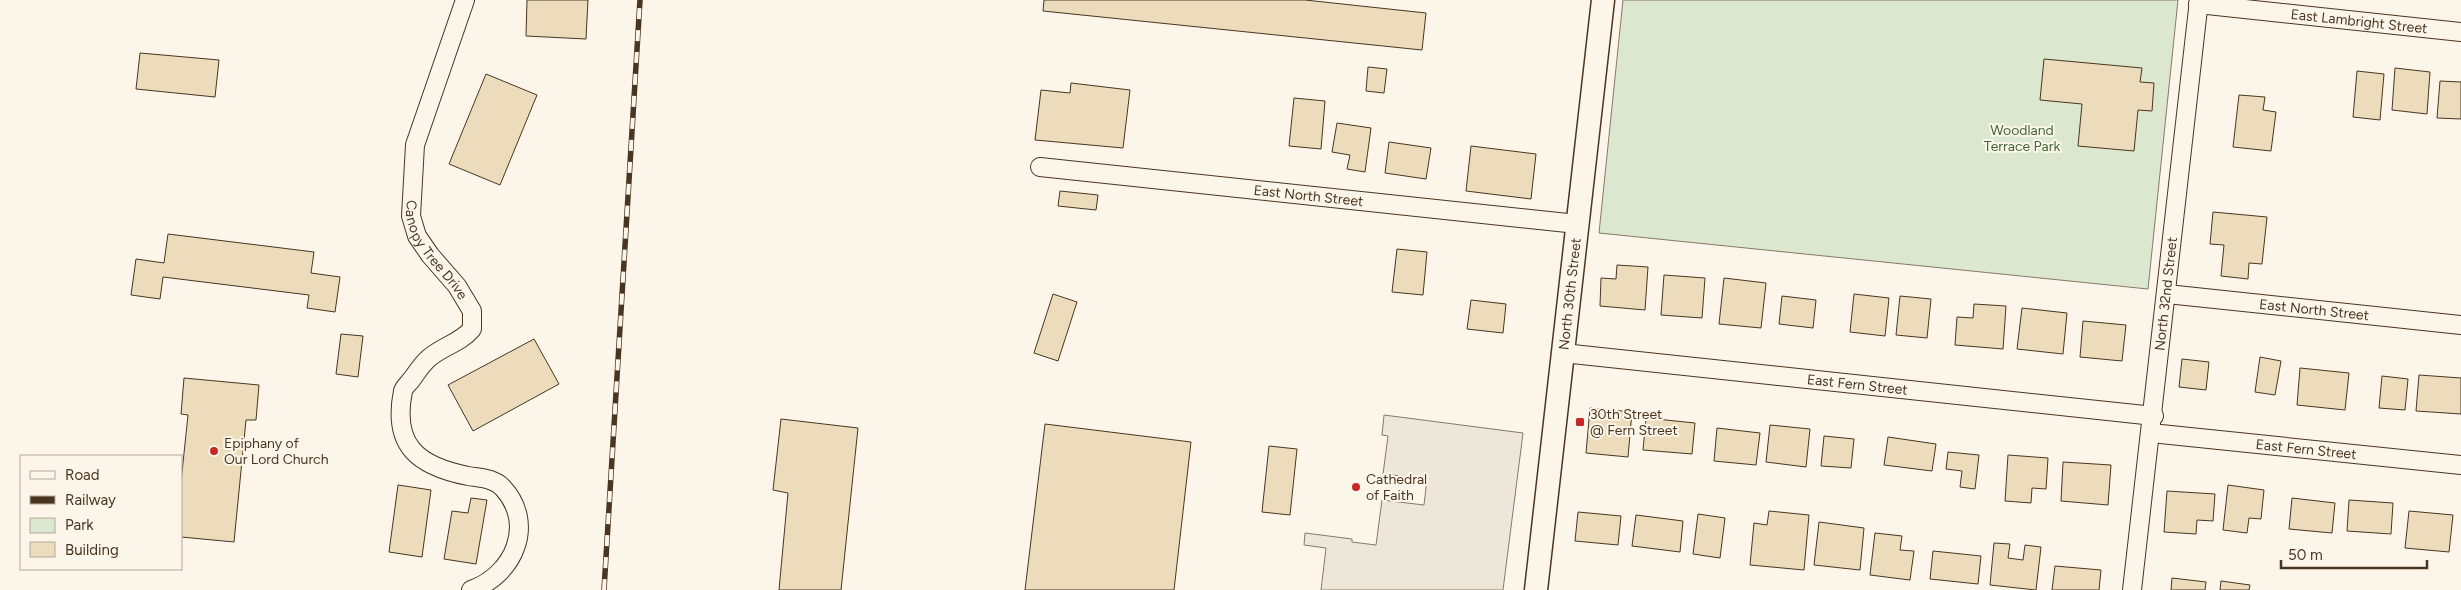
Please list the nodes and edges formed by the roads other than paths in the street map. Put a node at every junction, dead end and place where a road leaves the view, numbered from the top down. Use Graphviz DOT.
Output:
graph roads {
  1 [pos="465,0"];
  2 [pos="1603,0"];
  3 [pos="2199,2"];
  4 [pos="2461,32"];
  5 [pos="1040,167"];
  6 [pos="1577,224"];
  7 [pos="2167,294"];
  8 [pos="2461,325"];
  9 [pos="1562,354"];
  10 [pos="2153,424"];
  11 [pos="2461,465"];
  12 [pos="471,590"];
  13 [pos="1536,590"];
  14 [pos="2132,590"];
  1 -- 12 [label="street, Canopy Tree Drive"];
  2 -- 6 [label="street, North 30th Street"];
  3 -- 4 [label="street, East Lambright Street"];
  3 -- 7 [label="street, North 32nd Street"];
  5 -- 6 [label="street, East North Street"];
  6 -- 9 [label="street, North 30th Street"];
  7 -- 8 [label="street, East North Street"];
  7 -- 10 [label="street, North 32nd Street"];
  9 -- 10 [label="street, East Fern Street"];
  9 -- 13 [label="street, North 30th Street"];
  10 -- 11 [label="street, East Fern Street"];
  10 -- 14 [label="street, North 32nd Street"];
}
